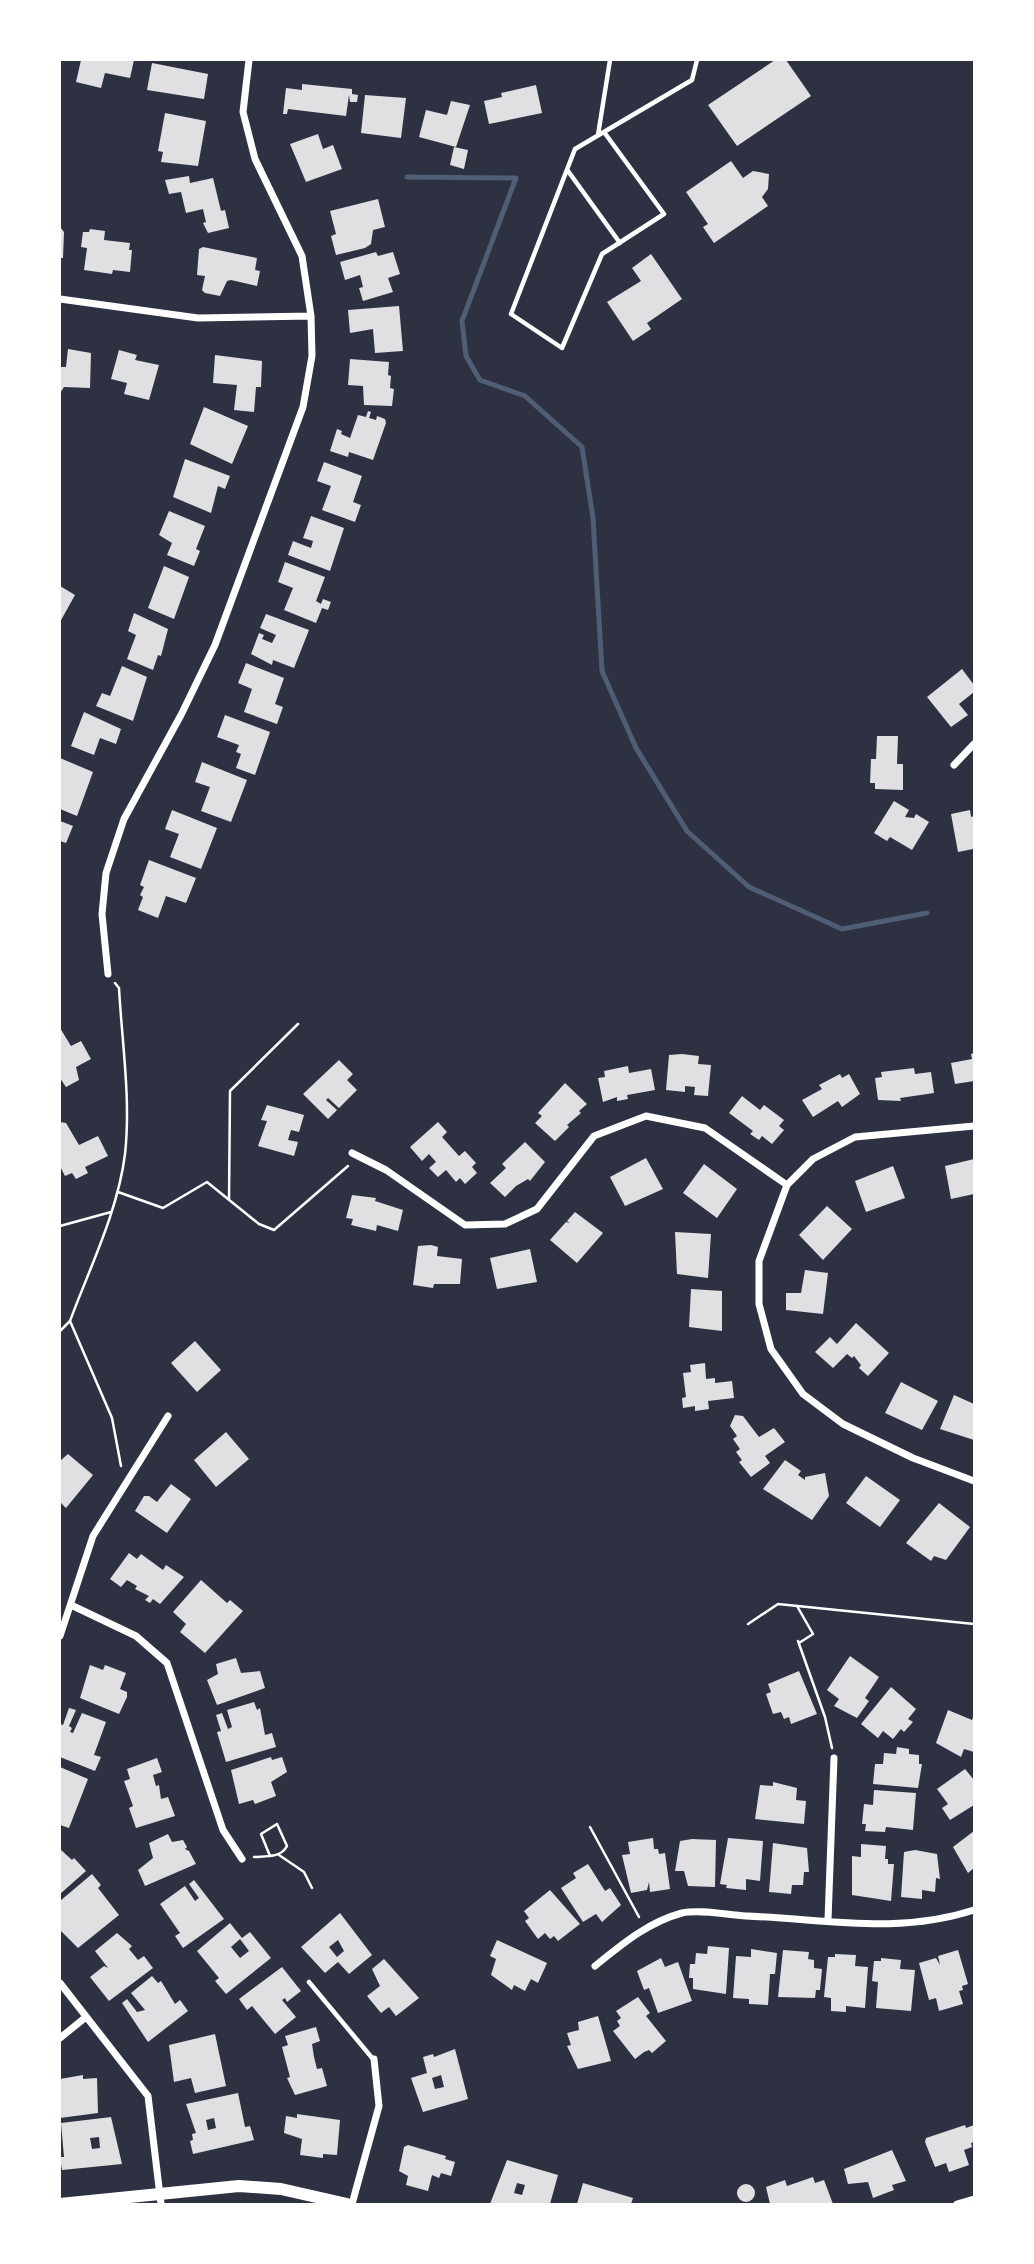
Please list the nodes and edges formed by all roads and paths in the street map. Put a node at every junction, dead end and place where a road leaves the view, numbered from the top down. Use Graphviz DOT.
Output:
graph roads {
  1 [pos="249,60"];
  2 [pos="610,60"];
  3 [pos="696,60"];
  4 [pos="604,132"];
  5 [pos="598,135"];
  6 [pos="567,170"];
  7 [pos="620,243"];
  8 [pos="60,299"];
  9 [pos="311,316"];
  10 [pos="975,744"];
  11 [pos="954,765"];
  12 [pos="108,974"];
  13 [pos="298,1024"];
  14 [pos="975,1126"];
  15 [pos="354,1154"];
  16 [pos="787,1185"];
  17 [pos="118,1192"];
  18 [pos="229,1200"];
  19 [pos="111,1212"];
  20 [pos="60,1226"];
  21 [pos="70,1321"];
  22 [pos="60,1331"];
  23 [pos="168,1416"];
  24 [pos="132,1473"];
  25 [pos="975,1481"];
  26 [pos="71,1605"];
  27 [pos="797,1606"];
  28 [pos="748,1624"];
  29 [pos="975,1624"];
  30 [pos="60,1636"];
  31 [pos="834,1758"];
  32 [pos="590,1827"];
  33 [pos="279,1855"];
  34 [pos="270,1856"];
  35 [pos="242,1859"];
  36 [pos="312,1888"];
  37 [pos="975,1910"];
  38 [pos="828,1920"];
  39 [pos="646,1929"];
  40 [pos="595,1966"];
  41 [pos="309,1982"];
  42 [pos="60,1983"];
  43 [pos="86,2017"];
  44 [pos="60,2038"];
  45 [pos="374,2059"];
  46 [pos="161,2199"];
  47 [pos="975,2199"];
  48 [pos="60,2204"];
  49 [pos="349,2204"];
  50 [pos="957,2204"];
  1 -- 9 [label="street"];
  2 -- 5 [label="lane"];
  3 -- 4 [label="lane"];
  4 -- 5 [label="lane"];
  4 -- 7 [label="lane"];
  5 -- 6 [label="lane"];
  6 -- 7 [label="lane"];
  6 -- 7 [label="lane"];
  8 -- 9 [label="street"];
  9 -- 12 [label="street"];
  10 -- 11 [label="street"];
  12 -- 17 [label="path"];
  13 -- 18 [label="path"];
  14 -- 16 [label="street"];
  15 -- 16 [label="street"];
  15 -- 18 [label="path"];
  16 -- 25 [label="street"];
  17 -- 18 [label="path"];
  17 -- 19 [label="path"];
  19 -- 20 [label="path"];
  19 -- 21 [label="path"];
  21 -- 22 [label="path"];
  21 -- 24 [label="path"];
  23 -- 24 [label="street"];
  24 -- 26 [label="street"];
  26 -- 30 [label="street"];
  26 -- 35 [label="street"];
  27 -- 28 [label="path"];
  27 -- 29 [label="path"];
  27 -- 31 [label="path"];
  31 -- 38 [label="street"];
  32 -- 39 [label="path"];
  33 -- 34 [label="path"];
  33 -- 34 [label="path"];
  33 -- 36 [label="path"];
  34 -- 35 [label="path"];
  37 -- 38 [label="street"];
  38 -- 39 [label="street"];
  39 -- 40 [label="street"];
  41 -- 45 [label="lane"];
  42 -- 43 [label="street"];
  43 -- 44 [label="street"];
  43 -- 46 [label="street"];
  45 -- 49 [label="street"];
  46 -- 48 [label="main road"];
  46 -- 49 [label="main road"];
  47 -- 50 [label="street"];
}
